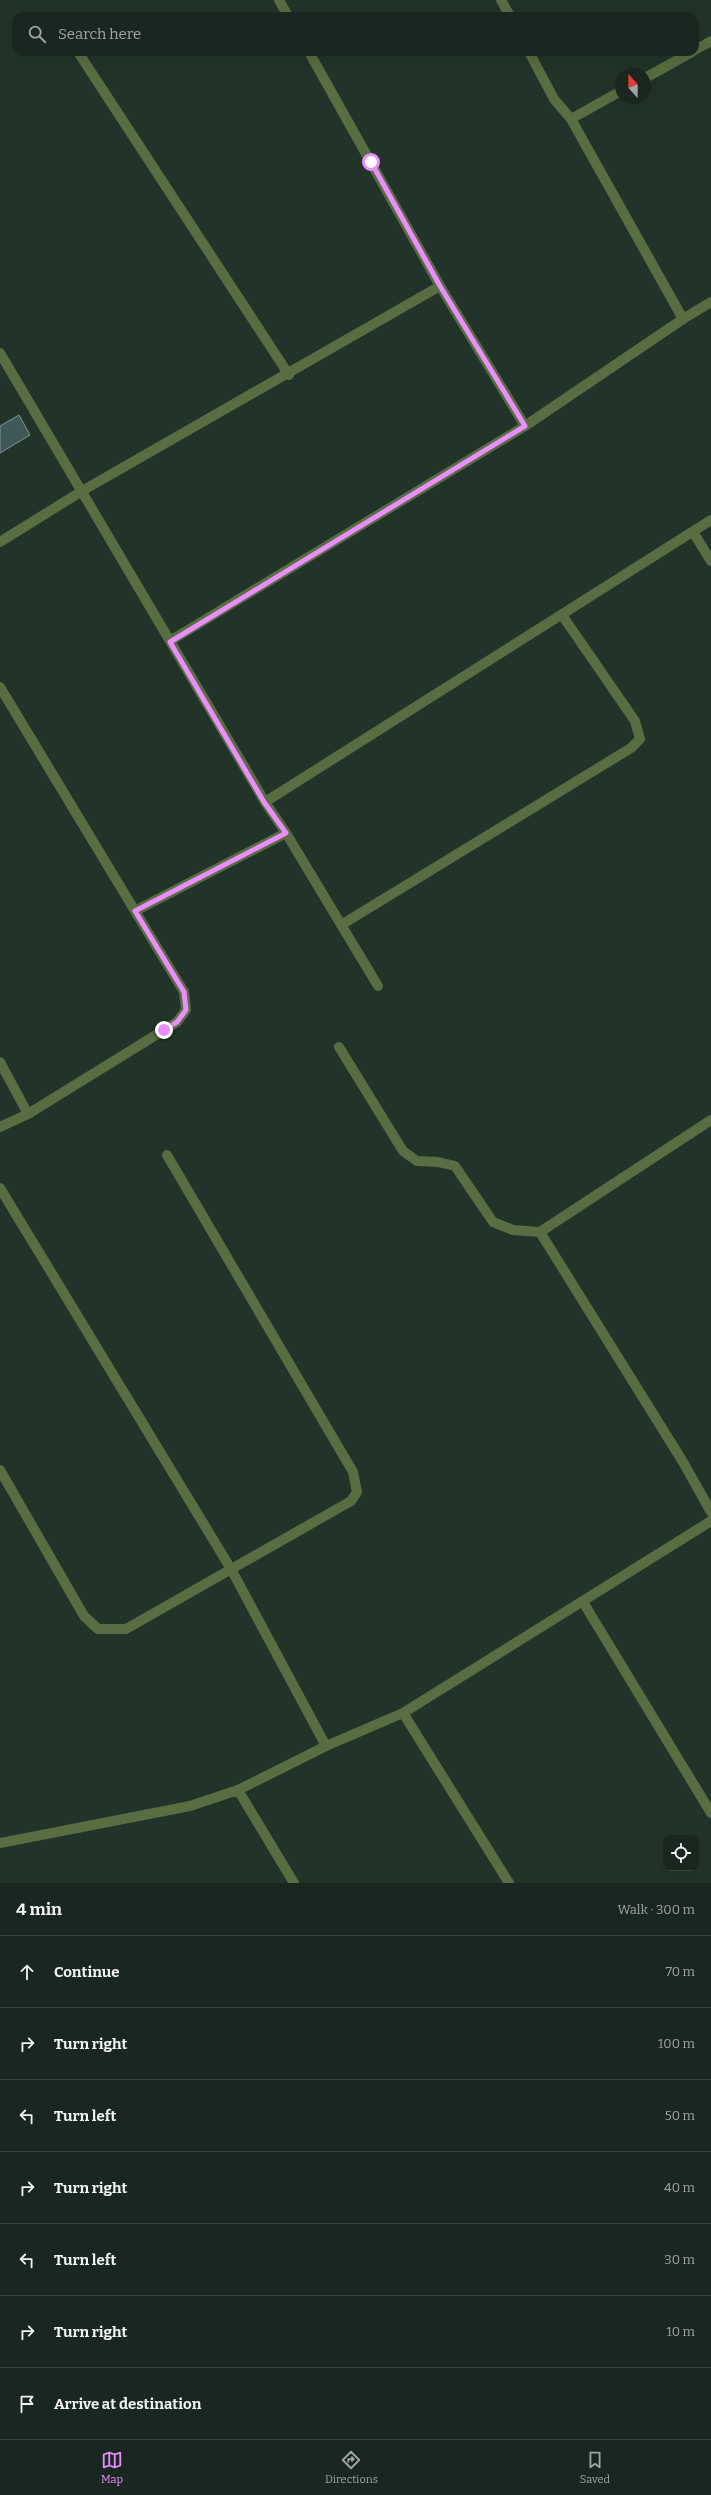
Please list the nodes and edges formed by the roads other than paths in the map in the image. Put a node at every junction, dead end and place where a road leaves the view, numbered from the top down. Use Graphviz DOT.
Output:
graph roads {
  1 [pos="279,0"];
  2 [pos="501,0"];
  3 [pos="286,12"];
  4 [pos="508,12"];
  5 [pos="711,42"];
  6 [pos="699,48"];
  7 [pos="81,56"];
  8 [pos="311,56"];
  9 [pos="531,56"];
  10 [pos="685,56"];
  11 [pos="651,75"];
  12 [pos="615,94"];
  13 [pos="571,119"];
  14 [pos="440,286"];
  15 [pos="711,302"];
  16 [pos="683,319"];
  17 [pos="0,353"];
  18 [pos="289,375"];
  19 [pos="525,426"];
  20 [pos="82,491"];
  21 [pos="711,520"];
  22 [pos="693,532"];
  23 [pos="0,542"];
  24 [pos="711,561"];
  25 [pos="562,615"];
  26 [pos="170,642"];
  27 [pos="0,687"];
  28 [pos="264,802"];
  29 [pos="286,833"];
  30 [pos="135,911"];
  31 [pos="341,925"];
  32 [pos="378,986"];
  33 [pos="339,1047"];
  34 [pos="0,1062"];
  35 [pos="28,1114"];
  36 [pos="711,1120"];
  37 [pos="0,1127"];
  38 [pos="167,1155"];
  39 [pos="0,1188"];
  40 [pos="540,1232"];
  41 [pos="0,1470"];
  42 [pos="711,1512"];
  43 [pos="711,1521"];
  44 [pos="232,1569"];
  45 [pos="583,1602"];
  46 [pos="404,1713"];
  47 [pos="326,1746"];
  48 [pos="238,1790"];
  49 [pos="711,1813"];
  50 [pos="0,1843"];
  51 [pos="294,1883"];
  52 [pos="508,1883"];
  1 -- 3 [label="street"];
  2 -- 4 [label="street"];
  5 -- 6 [label="street"];
  7 -- 18 [label="street"];
  8 -- 14 [label="street"];
  9 -- 13 [label="street"];
  10 -- 11 [label="street"];
  12 -- 13 [label="street"];
  13 -- 16 [label="street"];
  14 -- 18 [label="street"];
  14 -- 19 [label="street"];
  15 -- 16 [label="street"];
  16 -- 19 [label="street"];
  17 -- 20 [label="street"];
  18 -- 20 [label="street"];
  19 -- 26 [label="street"];
  20 -- 23 [label="street"];
  20 -- 26 [label="street"];
  21 -- 22 [label="street"];
  22 -- 24 [label="street"];
  22 -- 25 [label="street"];
  25 -- 28 [label="street"];
  25 -- 31 [label="street"];
  26 -- 28 [label="street"];
  27 -- 30 [label="street"];
  28 -- 29 [label="street"];
  29 -- 30 [label="street"];
  29 -- 31 [label="street"];
  30 -- 35 [label="street"];
  31 -- 32 [label="street"];
  33 -- 40 [label="street"];
  34 -- 35 [label="street"];
  35 -- 37 [label="street"];
  36 -- 40 [label="street"];
  38 -- 44 [label="street"];
  39 -- 44 [label="street"];
  40 -- 42 [label="street"];
  41 -- 44 [label="street"];
  43 -- 45 [label="street"];
  44 -- 47 [label="street"];
  45 -- 46 [label="street"];
  45 -- 49 [label="street"];
  46 -- 47 [label="street"];
  46 -- 52 [label="street"];
  47 -- 48 [label="street"];
  48 -- 50 [label="street"];
  48 -- 51 [label="street"];
}
